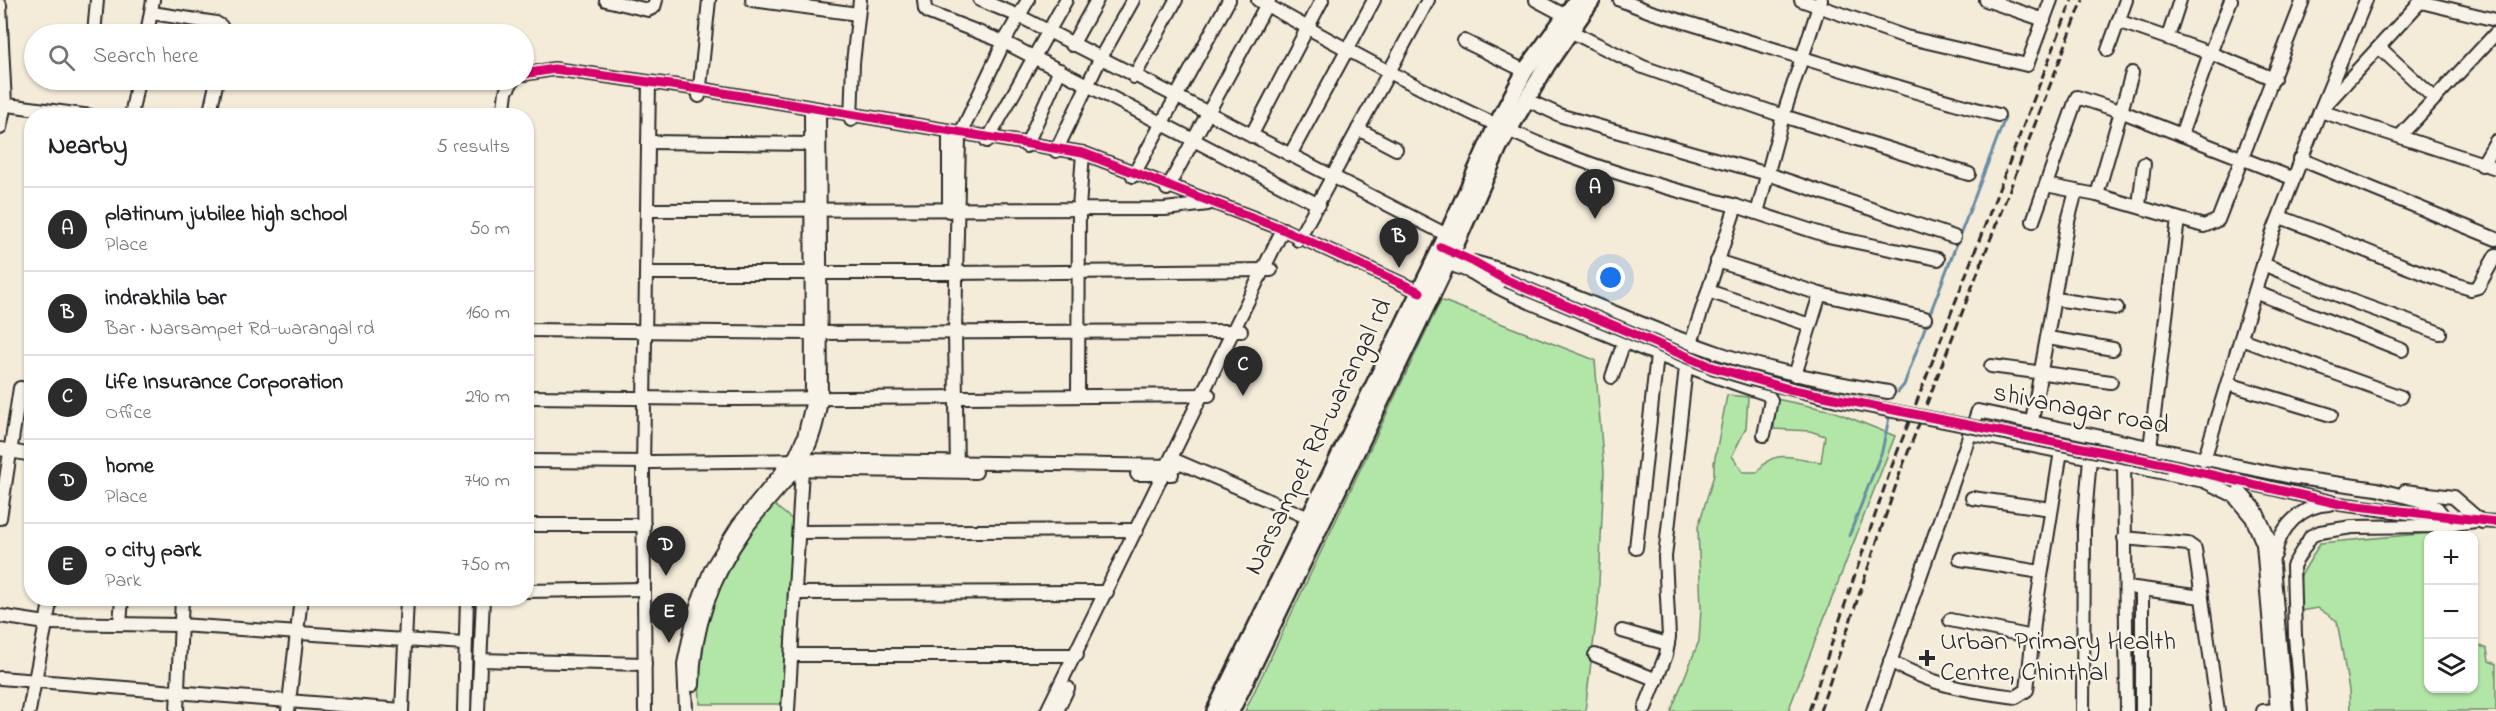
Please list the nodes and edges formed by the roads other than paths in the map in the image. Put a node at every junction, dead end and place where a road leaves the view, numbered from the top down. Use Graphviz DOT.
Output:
graph roads {
  1 [pos="97,0"];
  2 [pos="606,0"];
  3 [pos="656,0"];
  4 [pos="708,0"];
  5 [pos="752,0"];
  6 [pos="860,0"];
  7 [pos="924,0"];
  8 [pos="980,0"];
  9 [pos="1028,0"];
  10 [pos="1066,0"];
  11 [pos="1097,0"];
  12 [pos="1133,0"];
  13 [pos="1176,0"];
  14 [pos="1229,0"];
  15 [pos="1322,0"];
  16 [pos="1374,0"];
  17 [pos="1428,0"];
  18 [pos="1536,0"];
  19 [pos="1577,0"];
  20 [pos="1592,0"];
  21 [pos="1620,0"];
  22 [pos="1801,0"];
  23 [pos="1986,0"];
  24 [pos="2051,0"];
  25 [pos="2126,0"];
  26 [pos="2180,0"];
  27 [pos="2231,0"];
  28 [pos="2303,0"];
  29 [pos="2366,0"];
  30 [pos="2421,1"];
  31 [pos="1265,2"];
  32 [pos="1820,3"];
  33 [pos="818,4"];
  34 [pos="0,5"];
  35 [pos="153,6"];
  36 [pos="0,13"];
  37 [pos="858,14"];
  38 [pos="1019,16"];
  39 [pos="2044,20"];
  40 [pos="2496,20"];
  41 [pos="2118,21"];
  42 [pos="1568,23"];
  43 [pos="95,24"];
  44 [pos="149,24"];
  45 [pos="218,24"];
  46 [pos="1308,27"];
  47 [pos="1049,32"];
  48 [pos="2496,33"];
  49 [pos="2168,38"];
  50 [pos="1464,41"];
  51 [pos="1004,42"];
  52 [pos="1072,45"];
  53 [pos="2380,48"];
  54 [pos="1347,50"];
  55 [pos="2108,50"];
  56 [pos="2210,53"];
  57 [pos="1034,57"];
  58 [pos="1801,57"];
  59 [pos="1100,59"];
  60 [pos="1060,70"];
  61 [pos="1390,71"];
  62 [pos="1525,71"];
  63 [pos="534,73"];
  64 [pos="2132,73"];
  65 [pos="1134,77"];
  66 [pos="2274,79"];
  67 [pos="1088,86"];
  68 [pos="652,87"];
  69 [pos="136,90"];
  70 [pos="215,90"];
  71 [pos="507,90"];
  72 [pos="700,92"];
  73 [pos="1176,98"];
  74 [pos="2434,99"];
  75 [pos="1527,100"];
  76 [pos="2,104"];
  77 [pos="32,108"];
  78 [pos="133,108"];
  79 [pos="211,108"];
  80 [pos="504,108"];
  81 [pos="2120,111"];
  82 [pos="2320,111"];
  83 [pos="815,112"];
  84 [pos="1208,114"];
  85 [pos="1783,116"];
  86 [pos="1998,116"];
  87 [pos="851,118"];
  88 [pos="1159,124"];
  89 [pos="1503,127"];
  90 [pos="0,128"];
  91 [pos="1358,129"];
  92 [pos="954,134"];
  93 [pos="2181,135"];
  94 [pos="1251,136"];
  95 [pos="2400,136"];
  96 [pos="651,138"];
  97 [pos="988,139"];
  98 [pos="810,140"];
  99 [pos="2496,141"];
  100 [pos="1193,142"];
  101 [pos="1026,144"];
  102 [pos="1057,149"];
  103 [pos="1396,149"];
  104 [pos="1082,155"];
  105 [pos="1290,155"];
  106 [pos="2300,159"];
  107 [pos="2241,160"];
  108 [pos="2144,164"];
  109 [pos="2482,165"];
  110 [pos="2496,168"];
  111 [pos="1135,174"];
  112 [pos="1768,174"];
  113 [pos="1969,174"];
  114 [pos="1332,178"];
  115 [pos="2292,178"];
  116 [pos="2046,185"];
  117 [pos="1169,188"];
  118 [pos="2076,191"];
  119 [pos="2097,195"];
  120 [pos="815,204"];
  121 [pos="1208,204"];
  122 [pos="953,205"];
  123 [pos="1319,205"];
  124 [pos="2139,205"];
  125 [pos="1736,206"];
  126 [pos="1079,208"];
  127 [pos="650,209"];
  128 [pos="1757,213"];
  129 [pos="2280,217"];
  130 [pos="2178,219"];
  131 [pos="2033,221"];
  132 [pos="1290,234"];
  133 [pos="1954,237"];
  134 [pos="2496,239"];
  135 [pos="1445,251"];
  136 [pos="2496,255"];
  137 [pos="1938,259"];
  138 [pos="1717,261"];
  139 [pos="2263,264"];
  140 [pos="1473,267"];
  141 [pos="815,270"];
  142 [pos="952,270"];
  143 [pos="1267,270"];
  144 [pos="650,271"];
  145 [pos="1079,271"];
  146 [pos="1708,291"];
  147 [pos="2255,292"];
  148 [pos="1418,293"];
  149 [pos="1820,294"];
  150 [pos="2055,299"];
  151 [pos="2117,308"];
  152 [pos="1924,318"];
  153 [pos="1810,325"];
  154 [pos="534,330"];
  155 [pos="1236,331"];
  156 [pos="1078,333"];
  157 [pos="2440,333"];
  158 [pos="649,334"];
  159 [pos="951,334"];
  160 [pos="815,335"];
  161 [pos="534,336"];
  162 [pos="2048,338"];
  163 [pos="2241,339"];
  164 [pos="1624,342"];
  165 [pos="1691,343"];
  166 [pos="2113,349"];
  167 [pos="2402,350"];
  168 [pos="1657,355"];
  169 [pos="1991,366"];
  170 [pos="1686,367"];
  171 [pos="2040,372"];
  172 [pos="1794,375"];
  173 [pos="1612,377"];
  174 [pos="2111,382"];
  175 [pos="2228,384"];
  176 [pos="24,389"];
  177 [pos="1888,392"];
  178 [pos="1078,394"];
  179 [pos="1205,395"];
  180 [pos="534,397"];
  181 [pos="2401,397"];
  182 [pos="649,400"];
  183 [pos="816,400"];
  184 [pos="953,400"];
  185 [pos="534,403"];
  186 [pos="2331,415"];
  187 [pos="2032,421"];
  188 [pos="1969,433"];
  189 [pos="1764,435"];
  190 [pos="2150,448"];
  191 [pos="5,450"];
  192 [pos="2061,451"];
  193 [pos="24,454"];
  194 [pos="2090,458"];
  195 [pos="534,460"];
  196 [pos="2204,460"];
  197 [pos="2124,464"];
  198 [pos="647,465"];
  199 [pos="796,465"];
  200 [pos="534,466"];
  201 [pos="1171,466"];
  202 [pos="953,467"];
  203 [pos="2209,474"];
  204 [pos="2377,489"];
  205 [pos="1972,498"];
  206 [pos="2340,504"];
  207 [pos="2051,509"];
  208 [pos="2444,517"];
  209 [pos="0,518"];
  210 [pos="1308,519"];
  211 [pos="2479,521"];
  212 [pos="2496,522"];
  213 [pos="1323,524"];
  214 [pos="534,525"];
  215 [pos="644,529"];
  216 [pos="1137,530"];
  217 [pos="534,531"];
  218 [pos="799,532"];
  219 [pos="2124,538"];
  220 [pos="1636,548"];
  221 [pos="1960,559"];
  222 [pos="2274,562"];
  223 [pos="2042,572"];
  224 [pos="2125,587"];
  225 [pos="2142,589"];
  226 [pos="534,591"];
  227 [pos="643,592"];
  228 [pos="1107,592"];
  229 [pos="796,593"];
  230 [pos="534,596"];
  231 [pos="2202,597"];
  232 [pos="49,606"];
  233 [pos="121,606"];
  234 [pos="181,606"];
  235 [pos="300,606"];
  236 [pos="407,606"];
  237 [pos="466,606"];
  238 [pos="483,606"];
  239 [pos="0,616"];
  240 [pos="1950,620"];
  241 [pos="46,623"];
  242 [pos="120,624"];
  243 [pos="180,625"];
  244 [pos="1622,631"];
  245 [pos="297,632"];
  246 [pos="2033,637"];
  247 [pos="406,639"];
  248 [pos="464,644"];
  249 [pos="1668,644"];
  250 [pos="793,655"];
  251 [pos="1077,655"];
  252 [pos="1595,655"];
  253 [pos="480,658"];
  254 [pos="645,661"];
  255 [pos="1890,661"];
  256 [pos="0,678"];
  257 [pos="1657,680"];
  258 [pos="34,682"];
  259 [pos="179,692"];
  260 [pos="288,707"];
  261 [pos="1645,708"];
  262 [pos="402,710"];
  263 [pos="29,711"];
  264 [pos="177,711"];
  265 [pos="464,711"];
  266 [pos="478,711"];
  267 [pos="645,711"];
  268 [pos="686,711"];
  269 [pos="693,711"];
  270 [pos="788,711"];
  271 [pos="1047,711"];
  272 [pos="1057,711"];
  273 [pos="1215,711"];
  274 [pos="1232,711"];
  275 [pos="1873,711"];
  276 [pos="2083,711"];
  277 [pos="2127,711"];
  278 [pos="2142,711"];
  279 [pos="2218,711"];
  280 [pos="2263,711"];
  281 [pos="2277,711"];
  282 [pos="2286,711"];
  283 [pos="2301,711"];
  1 -- 43 [label="street"];
  2 -- 3 [label="street"];
  4 -- 72 [label="street"];
  5 -- 33 [label="street"];
  6 -- 37 [label="street"];
  7 -- 51 [label="street"];
  8 -- 38 [label="street"];
  9 -- 38 [label="street"];
  10 -- 47 [label="street"];
  11 -- 52 [label="street"];
  12 -- 59 [label="street"];
  13 -- 65 [label="street"];
  14 -- 73 [label="street"];
  15 -- 46 [label="street"];
  16 -- 54 [label="street"];
  17 -- 61 [label="street"];
  18 -- 42 [label="street"];
  19 -- 42 [label="main road, Narsampet Rd-warangal rd"];
  20 -- 42 [label="main road, Narsampet Rd-warangal rd"];
  21 -- 58 [label="street"];
  22 -- 32 [label="street"];
  23 -- 39 [label="street"];
  24 -- 39 [label="street"];
  25 -- 41 [label="street"];
  26 -- 49 [label="street"];
  27 -- 56 [label="street"];
  28 -- 66 [label="street"];
  29 -- 82 [label="street"];
  30 -- 40 [label="street"];
  30 -- 53 [label="street"];
  31 -- 46 [label="street"];
  31 -- 84 [label="street"];
  32 -- 39 [label="street"];
  32 -- 58 [label="street"];
  33 -- 37 [label="street"];
  34 -- 36 [label="street"];
  35 -- 44 [label="street"];
  35 -- 45 [label="street"];
  36 -- 76 [label="street"];
  37 -- 87 [label="street"];
  38 -- 47 [label="street"];
  38 -- 51 [label="street"];
  41 -- 49 [label="street"];
  41 -- 55 [label="street"];
  42 -- 62 [label="main road, Narsampet Rd-warangal rd"];
  42 -- 75 [label="main road, Narsampet Rd-warangal rd"];
  42 -- 85 [label="street"];
  46 -- 54 [label="street"];
  46 -- 94 [label="street"];
  47 -- 52 [label="street"];
  47 -- 57 [label="street"];
  48 -- 74 [label="street"];
  49 -- 56 [label="street"];
  50 -- 62 [label="street"];
  51 -- 57 [label="street"];
  51 -- 92 [label="street"];
  52 -- 59 [label="street"];
  53 -- 74 [label="street"];
  53 -- 82 [label="street"];
  54 -- 61 [label="street"];
  54 -- 105 [label="street"];
  56 -- 66 [label="street"];
  56 -- 93 [label="street"];
  57 -- 60 [label="street"];
  57 -- 97 [label="street"];
  58 -- 85 [label="street"];
  58 -- 86 [label="street"];
  59 -- 65 [label="street"];
  59 -- 67 [label="street"];
  60 -- 67 [label="street"];
  60 -- 101 [label="street"];
  61 -- 89 [label="street"];
  61 -- 91 [label="street"];
  62 -- 89 [label="main road, Narsampet Rd-warangal rd"];
  63 -- 68 [label="street"];
  64 -- 81 [label="street"];
  65 -- 73 [label="street"];
  66 -- 107 [label="street"];
  67 -- 88 [label="street"];
  67 -- 102 [label="street"];
  68 -- 72 [label="street"];
  68 -- 96 [label="street"];
  69 -- 78 [label="street"];
  70 -- 79 [label="street"];
  71 -- 80 [label="street"];
  72 -- 83 [label="street"];
  73 -- 84 [label="street"];
  73 -- 88 [label="street"];
  74 -- 95 [label="street"];
  75 -- 89 [label="main road, Narsampet Rd-warangal rd"];
  75 -- 112 [label="street"];
  76 -- 77 [label="street"];
  76 -- 90 [label="street"];
  81 -- 93 [label="street"];
  81 -- 116 [label="street"];
  81 -- 119 [label="street"];
  82 -- 95 [label="street"];
  82 -- 106 [label="street"];
  83 -- 87 [label="street"];
  83 -- 98 [label="street"];
  83 -- 120 [label="street"];
  84 -- 94 [label="street"];
  84 -- 100 [label="street"];
  85 -- 112 [label="street"];
  85 -- 113 [label="street"];
  87 -- 92 [label="street"];
  88 -- 100 [label="street"];
  88 -- 111 [label="street"];
  89 -- 125 [label="street"];
  89 -- 135 [label="main road, Narsampet Rd-warangal rd"];
  91 -- 103 [label="street"];
  91 -- 114 [label="street"];
  92 -- 97 [label="street"];
  92 -- 122 [label="street"];
  93 -- 107 [label="street"];
  94 -- 105 [label="street"];
  95 -- 109 [label="street"];
  96 -- 98 [label="street"];
  96 -- 127 [label="street"];
  97 -- 101 [label="street"];
  98 -- 120 [label="street"];
  99 -- 109 [label="street"];
  100 -- 117 [label="street"];
  100 -- 123 [label="street"];
  101 -- 102 [label="street"];
  102 -- 104 [label="street"];
  104 -- 111 [label="street"];
  104 -- 126 [label="street"];
  105 -- 114 [label="street"];
  106 -- 115 [label="street"];
  106 -- 134 [label="street"];
  107 -- 115 [label="street"];
  107 -- 130 [label="street"];
  108 -- 124 [label="street"];
  109 -- 110 [label="street"];
  111 -- 117 [label="street"];
  112 -- 128 [label="street"];
  112 -- 133 [label="street"];
  114 -- 123 [label="street"];
  114 -- 135 [label="street"];
  115 -- 129 [label="street"];
  116 -- 118 [label="street"];
  116 -- 131 [label="street"];
  117 -- 121 [label="street"];
  117 -- 132 [label="street"];
  118 -- 119 [label="street"];
  118 -- 150 [label="street"];
  119 -- 124 [label="street"];
  120 -- 122 [label="street"];
  120 -- 127 [label="street"];
  120 -- 141 [label="street"];
  121 -- 126 [label="street"];
  121 -- 132 [label="street"];
  122 -- 126 [label="street"];
  122 -- 142 [label="street"];
  123 -- 132 [label="street"];
  124 -- 130 [label="street"];
  125 -- 128 [label="street"];
  125 -- 138 [label="street"];
  126 -- 145 [label="street"];
  127 -- 144 [label="street"];
  128 -- 137 [label="street"];
  129 -- 136 [label="street"];
  129 -- 139 [label="street"];
  130 -- 190 [label="street"];
  132 -- 143 [label="street"];
  132 -- 148 [label="street"];
  135 -- 140 [label="street"];
  135 -- 148 [label="main road, Narsampet Rd-warangal rd"];
  135 -- 213 [label="main road, Narsampet Rd-warangal rd"];
  138 -- 146 [label="street"];
  138 -- 149 [label="street"];
  139 -- 147 [label="street"];
  139 -- 157 [label="street"];
  140 -- 164 [label="street"];
  140 -- 165 [label="street"];
  140 -- 203 [label="street, bridge"];
  141 -- 142 [label="street"];
  141 -- 144 [label="street"];
  141 -- 160 [label="street"];
  142 -- 145 [label="street"];
  142 -- 159 [label="street"];
  143 -- 145 [label="street"];
  143 -- 155 [label="street"];
  144 -- 158 [label="street"];
  145 -- 156 [label="street"];
  146 -- 153 [label="street"];
  146 -- 165 [label="street"];
  147 -- 163 [label="street"];
  147 -- 167 [label="street"];
  148 -- 210 [label="main road, Narsampet Rd-warangal rd"];
  149 -- 152 [label="street"];
  149 -- 153 [label="street"];
  150 -- 151 [label="street"];
  150 -- 162 [label="street"];
  153 -- 172 [label="street"];
  154 -- 158 [label="street"];
  155 -- 156 [label="street"];
  155 -- 179 [label="street"];
  156 -- 159 [label="street"];
  156 -- 178 [label="street"];
  158 -- 160 [label="street"];
  158 -- 161 [label="street"];
  158 -- 182 [label="street"];
  159 -- 160 [label="street"];
  159 -- 184 [label="street"];
  160 -- 183 [label="street"];
  162 -- 166 [label="street"];
  162 -- 171 [label="street"];
  163 -- 175 [label="street"];
  163 -- 181 [label="street"];
  164 -- 168 [label="street"];
  164 -- 173 [label="street"];
  165 -- 170 [label="street"];
  165 -- 172 [label="street"];
  168 -- 170 [label="street"];
  168 -- 220 [label="street"];
  169 -- 171 [label="street"];
  170 -- 189 [label="street"];
  170 -- 249 [label="street"];
  171 -- 174 [label="street"];
  171 -- 187 [label="street"];
  172 -- 177 [label="street"];
  175 -- 186 [label="street"];
  175 -- 196 [label="street"];
  176 -- 191 [label="street"];
  178 -- 179 [label="street"];
  178 -- 184 [label="street"];
  179 -- 201 [label="street"];
  180 -- 182 [label="street"];
  182 -- 183 [label="street"];
  182 -- 185 [label="street"];
  182 -- 198 [label="street"];
  183 -- 184 [label="street"];
  183 -- 199 [label="street"];
  184 -- 202 [label="street"];
  187 -- 188 [label="street, shivanagar road"];
  187 -- 190 [label="street, shivanagar road"];
  188 -- 192 [label="street"];
  188 -- 255 [label="street, shivanagar road"];
  190 -- 196 [label="street, shivanagar road"];
  191 -- 193 [label="street"];
  191 -- 209 [label="street"];
  192 -- 194 [label="street"];
  192 -- 207 [label="street"];
  194 -- 197 [label="street"];
  194 -- 276 [label="street"];
  195 -- 198 [label="street"];
  196 -- 204 [label="street, shivanagar road"];
  197 -- 219 [label="street"];
  197 -- 281 [label="street"];
  198 -- 199 [label="street"];
  198 -- 200 [label="street"];
  198 -- 215 [label="street"];
  199 -- 202 [label="street"];
  199 -- 218 [label="street"];
  199 -- 268 [label="street"];
  199 -- 269 [label="street"];
  201 -- 202 [label="street"];
  201 -- 210 [label="street"];
  201 -- 216 [label="street"];
  201 -- 272 [label="street"];
  203 -- 206 [label="street"];
  203 -- 222 [label="street"];
  204 -- 208 [label="street, shivanagar road"];
  204 -- 211 [label="street"];
  205 -- 207 [label="street"];
  206 -- 208 [label="street"];
  206 -- 222 [label="street"];
  207 -- 223 [label="street"];
  208 -- 211 [label="street"];
  210 -- 213 [label="street"];
  210 -- 273 [label="main road, Narsampet Rd-warangal rd"];
  211 -- 212 [label="street"];
  211 -- 283 [label="street"];
  213 -- 274 [label="main road, Narsampet Rd-warangal rd"];
  214 -- 215 [label="street"];
  215 -- 217 [label="street"];
  215 -- 227 [label="street"];
  216 -- 218 [label="street"];
  216 -- 228 [label="street"];
  218 -- 229 [label="street"];
  219 -- 224 [label="street"];
  219 -- 231 [label="street"];
  221 -- 223 [label="street"];
  222 -- 282 [label="street"];
  223 -- 246 [label="street"];
  224 -- 225 [label="street"];
  224 -- 277 [label="street"];
  225 -- 231 [label="street"];
  225 -- 278 [label="street"];
  226 -- 227 [label="street"];
  227 -- 230 [label="street"];
  227 -- 254 [label="street"];
  228 -- 229 [label="street"];
  228 -- 251 [label="street"];
  229 -- 250 [label="street"];
  231 -- 279 [label="street"];
  232 -- 241 [label="street"];
  233 -- 242 [label="street"];
  234 -- 243 [label="street"];
  235 -- 245 [label="street"];
  236 -- 247 [label="street"];
  237 -- 248 [label="street"];
  238 -- 253 [label="street"];
  239 -- 241 [label="street"];
  240 -- 246 [label="street"];
  241 -- 242 [label="street"];
  241 -- 258 [label="street"];
  242 -- 243 [label="street"];
  243 -- 245 [label="street"];
  243 -- 259 [label="street"];
  244 -- 249 [label="street"];
  245 -- 247 [label="street"];
  245 -- 260 [label="street"];
  246 -- 255 [label="street"];
  247 -- 248 [label="street"];
  247 -- 262 [label="street"];
  248 -- 265 [label="street"];
  249 -- 257 [label="street"];
  250 -- 251 [label="street"];
  250 -- 270 [label="street"];
  251 -- 271 [label="street"];
  252 -- 257 [label="street"];
  253 -- 254 [label="street"];
  253 -- 266 [label="street"];
  254 -- 267 [label="street"];
  255 -- 275 [label="street, shivanagar road"];
  256 -- 258 [label="street"];
  257 -- 261 [label="street"];
  258 -- 259 [label="street"];
  258 -- 263 [label="street"];
  259 -- 260 [label="street"];
  259 -- 264 [label="street"];
  260 -- 262 [label="street"];
  280 -- 281 [label="street"];
}
